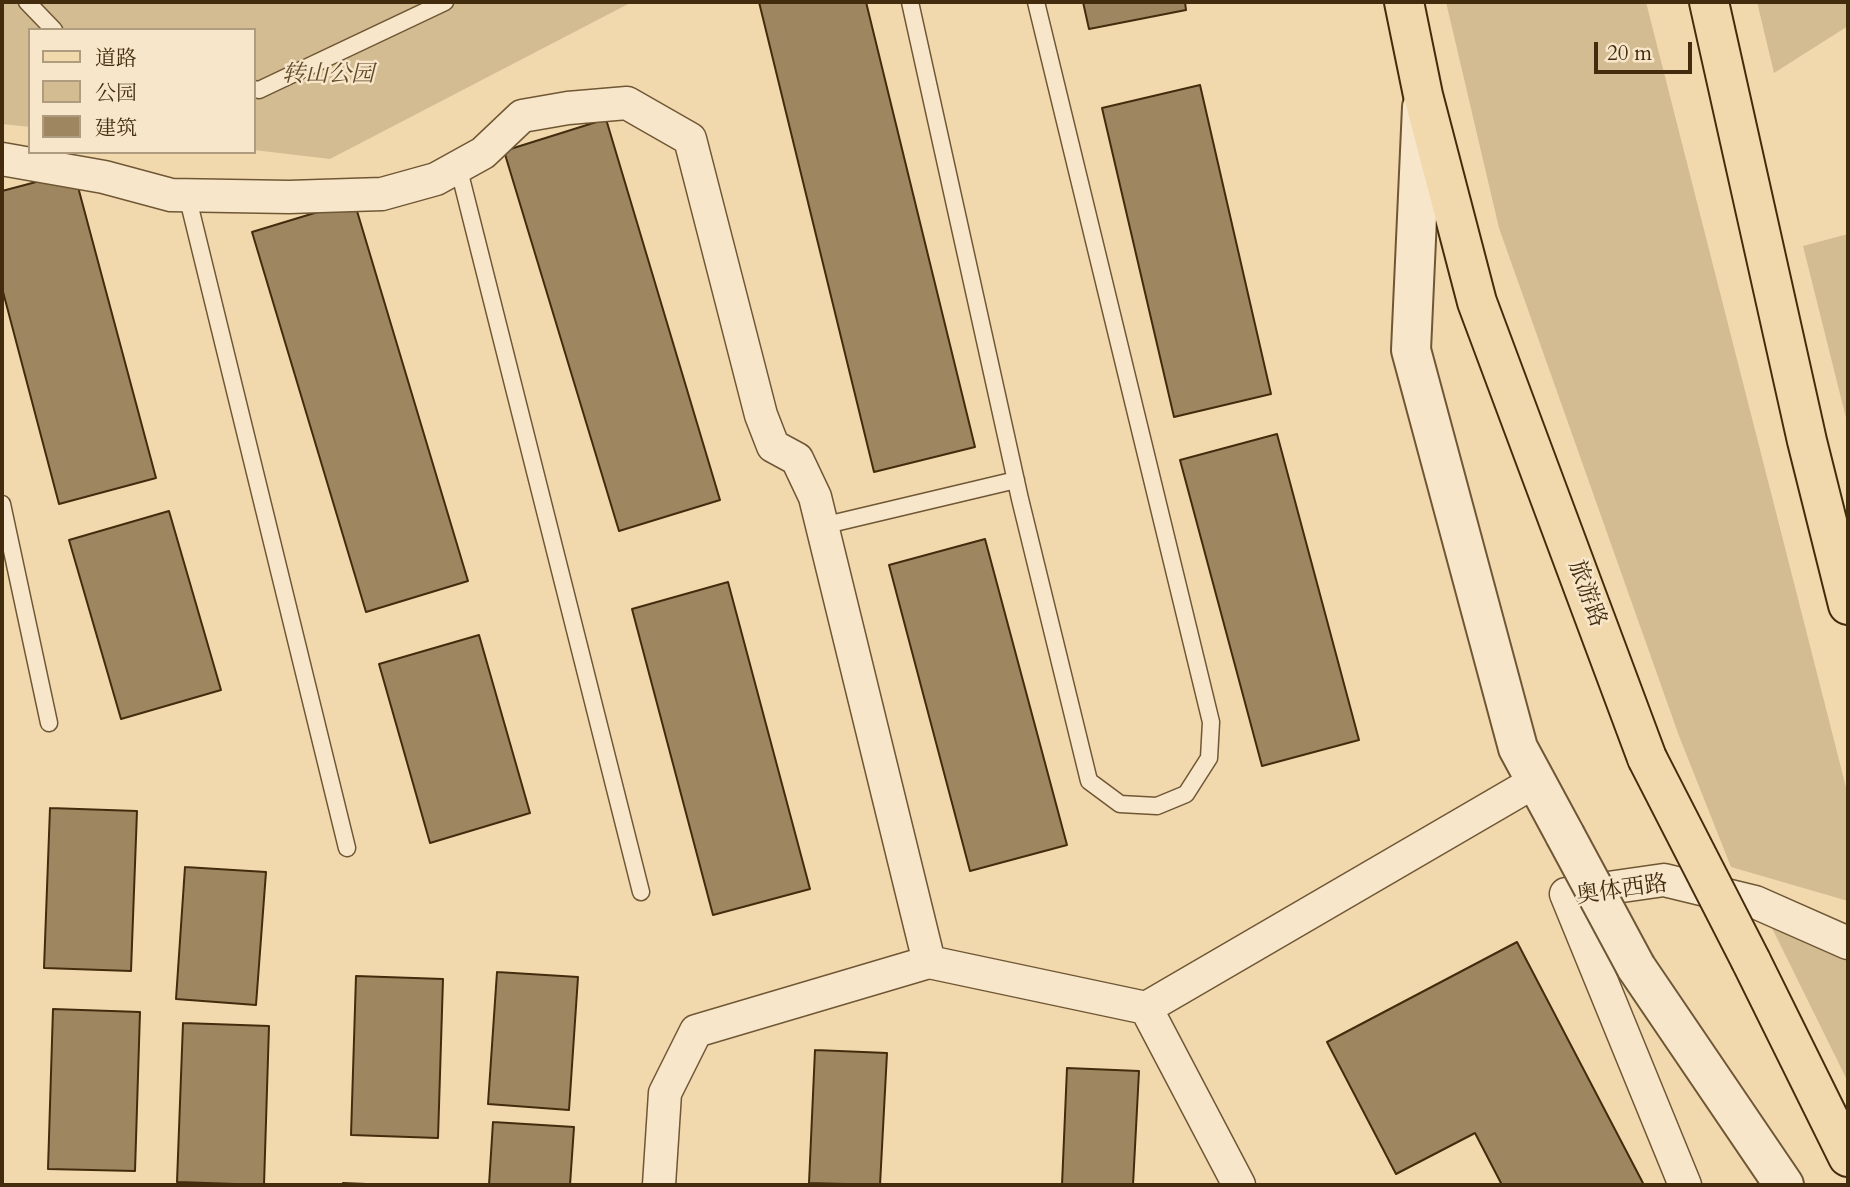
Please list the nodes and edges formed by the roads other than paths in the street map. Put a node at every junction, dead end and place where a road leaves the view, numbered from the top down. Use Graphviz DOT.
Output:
graph roads {
  1 [pos="27,2"];
  2 [pos="445,2"];
  3 [pos="910,2"];
  4 [pos="1037,2"];
  5 [pos="1404,2"];
  6 [pos="1709,2"];
  7 [pos="52,28"];
  8 [pos="256,89"];
  9 [pos="1423,95"];
  10 [pos="2,159"];
  11 [pos="458,166"];
  12 [pos="187,195"];
  13 [pos="1016,480"];
  14 [pos="2,504"];
  15 [pos="822,526"];
  16 [pos="1848,605"];
  17 [pos="49,723"];
  18 [pos="1536,781"];
  19 [pos="347,848"];
  20 [pos="640,892"];
  21 [pos="1848,943"];
  22 [pos="929,962"];
  23 [pos="1146,1008"];
  24 [pos="1848,1157"];
  25 [pos="659,1185"];
  26 [pos="1239,1185"];
  27 [pos="1685,1185"];
  28 [pos="1784,1185"];
  1 -- 7 [label="lane"];
  2 -- 8 [label="lane"];
  3 -- 13 [label="lane"];
  4 -- 13 [label="lane"];
  5 -- 9 [label="main road, 旅游路"];
  6 -- 16 [label="main road"];
  9 -- 18 [label="street"];
  9 -- 24 [label="main road, 旅游路, bridge"];
  10 -- 12 [label="street"];
  11 -- 12 [label="street"];
  11 -- 15 [label="street"];
  11 -- 20 [label="lane"];
  12 -- 19 [label="lane"];
  13 -- 15 [label="lane"];
  14 -- 17 [label="lane"];
  15 -- 22 [label="street"];
  18 -- 23 [label="street"];
  18 -- 28 [label="street, bridge"];
  21 -- 27 [label="street, 奥体西路"];
  22 -- 23 [label="street"];
  22 -- 25 [label="street"];
  23 -- 26 [label="street"];
}
